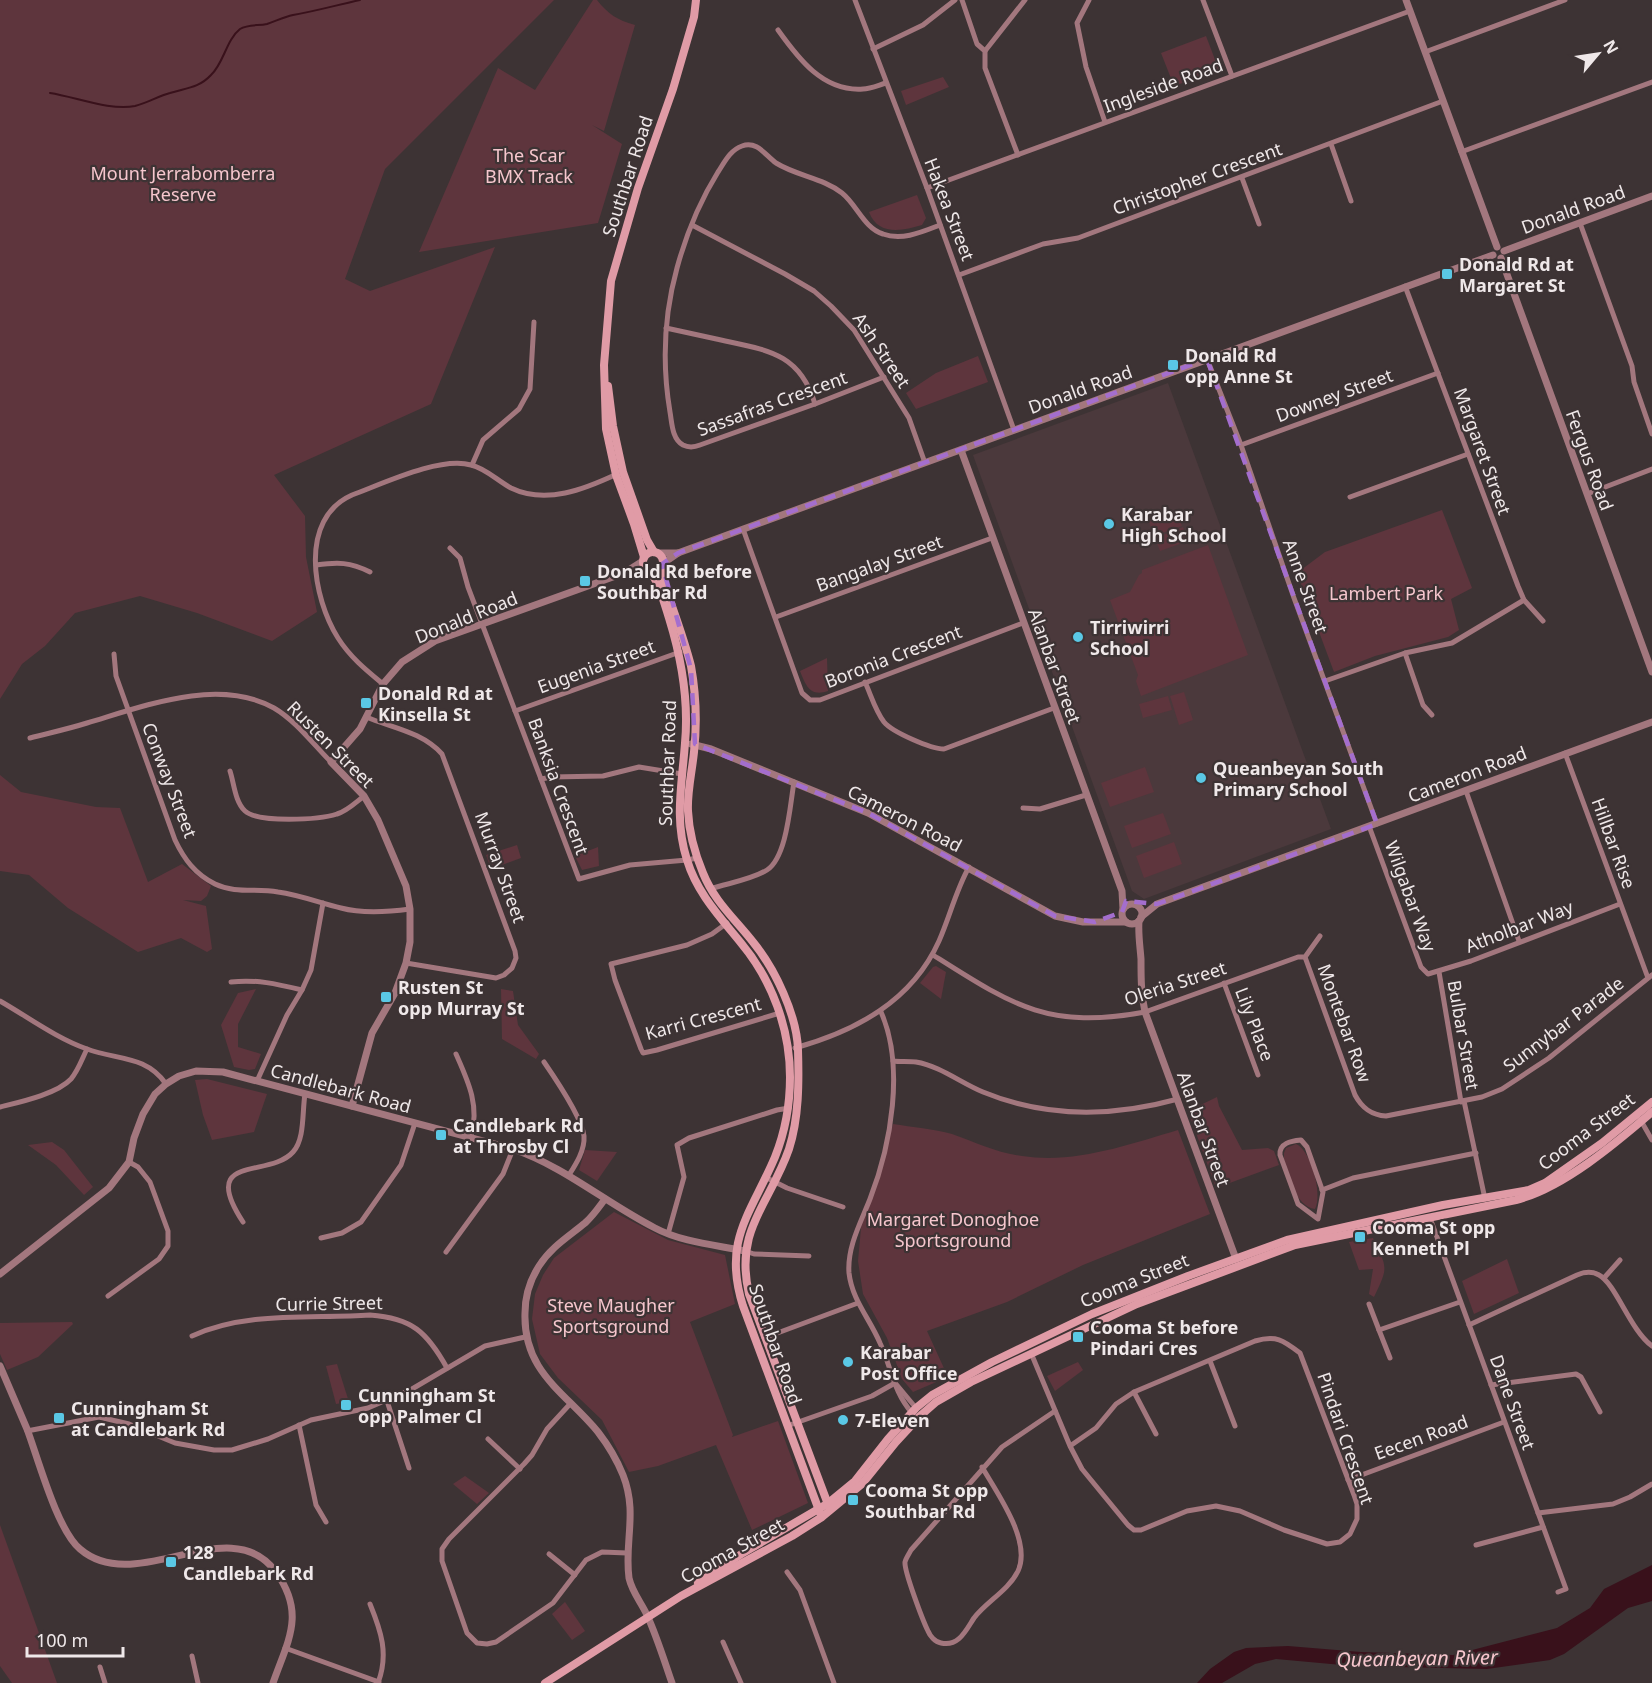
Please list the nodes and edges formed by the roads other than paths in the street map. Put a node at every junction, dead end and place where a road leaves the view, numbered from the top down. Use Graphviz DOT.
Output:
graph roads {
  1 [pos="696,0"];
  2 [pos="855,0"];
  3 [pos="955,0"];
  4 [pos="962,0"];
  5 [pos="1025,0"];
  6 [pos="1089,0"];
  7 [pos="1203,0"];
  8 [pos="1406,0"];
  9 [pos="1565,0"];
  10 [pos="1410,11"];
  11 [pos="778,30"];
  12 [pos="873,49"];
  13 [pos="984,51"];
  14 [pos="1425,52"];
  15 [pos="1232,76"];
  16 [pos="1652,82"];
  17 [pos="886,83"];
  18 [pos="1443,101"];
  19 [pos="1105,122"];
  20 [pos="1331,144"];
  21 [pos="1461,152"];
  22 [pos="1017,155"];
  23 [pos="1242,178"];
  24 [pos="927,188"];
  25 [pos="1652,196"];
  26 [pos="1351,201"];
  27 [pos="1580,223"];
  28 [pos="1259,224"];
  29 [pos="692,225"];
  30 [pos="940,225"];
  31 [pos="1501,252"];
  32 [pos="959,275"];
  33 [pos="1405,286"];
  34 [pos="534,322"];
  35 [pos="666,328"];
  36 [pos="1207,358"];
  37 [pos="1438,373"];
  38 [pos="884,377"];
  39 [pos="815,404"];
  40 [pos="1014,430"];
  41 [pos="1652,434"];
  42 [pos="1241,445"];
  43 [pos="961,450"];
  44 [pos="1468,454"];
  45 [pos="925,463"];
  46 [pos="472,465"];
  47 [pos="1652,469"];
  48 [pos="620,474"];
  49 [pos="1587,494"];
  50 [pos="1350,497"];
  51 [pos="743,530"];
  52 [pos="992,538"];
  53 [pos="450,548"];
  54 [pos="656,553"];
  55 [pos="678,553"];
  56 [pos="643,559"];
  57 [pos="316,565"];
  58 [pos="662,565"];
  59 [pos="649,571"];
  60 [pos="370,572"];
  61 [pos="624,573"];
  62 [pos="1524,600"];
  63 [pos="776,617"];
  64 [pos="1543,621"];
  65 [pos="1023,623"];
  66 [pos="483,624"];
  67 [pos="683,651"];
  68 [pos="1405,653"];
  69 [pos="114,654"];
  70 [pos="1652,672"];
  71 [pos="1325,681"];
  72 [pos="865,682"];
  73 [pos="383,684"];
  74 [pos="1054,708"];
  75 [pos="127,709"];
  76 [pos="515,711"];
  77 [pos="1432,715"];
  78 [pos="366,717"];
  79 [pos="1652,723"];
  80 [pos="30,738"];
  81 [pos="690,744"];
  82 [pos="1565,753"];
  83 [pos="331,762"];
  84 [pos="230,771"];
  85 [pos="682,774"];
  86 [pos="541,779"];
  87 [pos="794,782"];
  88 [pos="1466,791"];
  89 [pos="1086,795"];
  90 [pos="364,796"];
  91 [pos="1023,808"];
  92 [pos="1373,825"];
  93 [pos="697,858"];
  94 [pos="687,860"];
  95 [pos="969,867"];
  96 [pos="710,889"];
  97 [pos="1122,891"];
  98 [pos="323,903"];
  99 [pos="1157,904"];
  100 [pos="1620,904"];
  101 [pos="1135,905"];
  102 [pos="410,909"];
  103 [pos="1123,910"];
  104 [pos="733,918"];
  105 [pos="1140,919"];
  106 [pos="1107,922"];
  107 [pos="1128,923"];
  108 [pos="726,925"];
  109 [pos="1320,936"];
  110 [pos="1138,938"];
  111 [pos="1519,941"];
  112 [pos="933,955"];
  113 [pos="1305,957"];
  114 [pos="406,963"];
  115 [pos="1439,972"];
  116 [pos="1428,974"];
  117 [pos="1650,976"];
  118 [pos="231,982"];
  119 [pos="1224,983"];
  120 [pos="302,990"];
  121 [pos="0,1001"];
  122 [pos="881,1012"];
  123 [pos="1145,1012"];
  124 [pos="780,1013"];
  125 [pos="794,1048"];
  126 [pos="87,1049"];
  127 [pos="456,1054"];
  128 [pos="893,1060"];
  129 [pos="544,1062"];
  130 [pos="1258,1075"];
  131 [pos="257,1081"];
  132 [pos="166,1084"];
  133 [pos="305,1094"];
  134 [pos="1178,1099"];
  135 [pos="1462,1102"];
  136 [pos="1652,1102"];
  137 [pos="352,1106"];
  138 [pos="0,1107"];
  139 [pos="793,1108"];
  140 [pos="1652,1112"];
  141 [pos="1386,1116"];
  142 [pos="1639,1118"];
  143 [pos="415,1123"];
  144 [pos="471,1136"];
  145 [pos="1652,1140"];
  146 [pos="513,1149"];
  147 [pos="1476,1153"];
  148 [pos="129,1162"];
  149 [pos="569,1175"];
  150 [pos="765,1177"];
  151 [pos="774,1182"];
  152 [pos="1322,1190"];
  153 [pos="605,1199"];
  154 [pos="1466,1202"];
  155 [pos="1486,1202"];
  156 [pos="843,1207"];
  157 [pos="1392,1216"];
  158 [pos="1430,1218"];
  159 [pos="1318,1219"];
  160 [pos="243,1222"];
  161 [pos="668,1234"];
  162 [pos="1322,1235"];
  163 [pos="321,1238"];
  164 [pos="740,1250"];
  165 [pos="446,1252"];
  166 [pos="809,1256"];
  167 [pos="1620,1260"];
  168 [pos="1237,1263"];
  169 [pos="0,1274"];
  170 [pos="1604,1278"];
  171 [pos="108,1296"];
  172 [pos="1460,1302"];
  173 [pos="858,1303"];
  174 [pos="1369,1304"];
  175 [pos="1468,1325"];
  176 [pos="1379,1330"];
  177 [pos="192,1336"];
  178 [pos="525,1337"];
  179 [pos="760,1339"];
  180 [pos="1652,1346"];
  181 [pos="1030,1350"];
  182 [pos="1389,1358"];
  183 [pos="1210,1361"];
  184 [pos="0,1366"];
  185 [pos="447,1368"];
  186 [pos="895,1383"];
  187 [pos="1491,1385"];
  188 [pos="1134,1392"];
  189 [pos="387,1401"];
  190 [pos="570,1404"];
  191 [pos="1055,1411"];
  192 [pos="916,1412"];
  193 [pos="1600,1412"];
  194 [pos="1504,1422"];
  195 [pos="299,1425"];
  196 [pos="792,1425"];
  197 [pos="1235,1426"];
  198 [pos="27,1431"];
  199 [pos="1156,1434"];
  200 [pos="488,1439"];
  201 [pos="1070,1446"];
  202 [pos="982,1467"];
  203 [pos="409,1468"];
  204 [pos="520,1469"];
  205 [pos="1348,1480"];
  206 [pos="1652,1484"];
  207 [pos="829,1507"];
  208 [pos="1538,1512"];
  209 [pos="820,1513"];
  210 [pos="326,1522"];
  211 [pos="1543,1527"];
  212 [pos="1476,1545"];
  213 [pos="627,1553"];
  214 [pos="549,1554"];
  215 [pos="787,1572"];
  216 [pos="575,1575"];
  217 [pos="1558,1592"];
  218 [pos="370,1604"];
  219 [pos="648,1617"];
  220 [pos="723,1642"];
  221 [pos="285,1648"];
  222 [pos="192,1656"];
  223 [pos="100,1667"];
  224 [pos="378,1682"];
  225 [pos="105,1683"];
  226 [pos="198,1683"];
  227 [pos="273,1683"];
  228 [pos="545,1683"];
  229 [pos="672,1683"];
  230 [pos="741,1683"];
  231 [pos="834,1683"];
  1 -- 48 [label="main road, Southbar Road"];
  2 -- 12 [label="street, Hakea Street"];
  3 -- 12 [label="street"];
  4 -- 13 [label="street"];
  5 -- 13 [label="street"];
  6 -- 19 [label="street"];
  7 -- 15 [label="street"];
  8 -- 10 [label="street, Fergus Road"];
  9 -- 14 [label="street"];
  10 -- 14 [label="street, Fergus Road"];
  10 -- 15 [label="street, Ingleside Road"];
  11 -- 17 [label="street"];
  12 -- 17 [label="street, Hakea Street"];
  13 -- 22 [label="street"];
  14 -- 18 [label="street, Fergus Road"];
  15 -- 19 [label="street, Ingleside Road"];
  16 -- 21 [label="street"];
  17 -- 24 [label="street, Hakea Street"];
  18 -- 20 [label="street, Christopher Crescent"];
  18 -- 21 [label="street, Fergus Road"];
  19 -- 22 [label="street, Ingleside Road"];
  20 -- 23 [label="street, Christopher Crescent"];
  20 -- 26 [label="street"];
  21 -- 31 [label="street, Fergus Road"];
  22 -- 24 [label="street, Ingleside Road"];
  23 -- 28 [label="street"];
  23 -- 32 [label="street, Christopher Crescent"];
  24 -- 30 [label="street, Hakea Street"];
  25 -- 27 [label="street, Donald Road"];
  27 -- 31 [label="street, Donald Road"];
  27 -- 41 [label="street"];
  29 -- 30 [label="street, Sassafras Crescent"];
  29 -- 35 [label="street, Sassafras Crescent"];
  29 -- 38 [label="street, Ash Street"];
  30 -- 32 [label="street, Hakea Street"];
  31 -- 33 [label="street, Donald Road"];
  31 -- 49 [label="street, Fergus Road"];
  32 -- 40 [label="street, Hakea Street"];
  33 -- 36 [label="street, Donald Road"];
  33 -- 37 [label="street, Margaret Street"];
  34 -- 46 [label="street"];
  35 -- 39 [label="street"];
  35 -- 39 [label="street, Sassafras Crescent"];
  36 -- 40 [label="street, Donald Road"];
  36 -- 42 [label="street, Anne Street"];
  37 -- 42 [label="street, Downey Street"];
  37 -- 44 [label="street, Margaret Street"];
  38 -- 39 [label="street, Sassafras Crescent"];
  38 -- 45 [label="street, Ash Street"];
  40 -- 43 [label="street, Donald Road"];
  42 -- 71 [label="street, Anne Street"];
  43 -- 45 [label="street, Donald Road"];
  43 -- 52 [label="street, Alanbar Street"];
  44 -- 50 [label="street"];
  44 -- 62 [label="street, Margaret Street"];
  45 -- 51 [label="street, Donald Road"];
  46 -- 48 [label="street"];
  46 -- 57 [label="street"];
  47 -- 49 [label="street"];
  48 -- 54 [label="main road, Southbar Road"];
  48 -- 56 [label="main road, Southbar Road"];
  49 -- 70 [label="street, Fergus Road"];
  51 -- 55 [label="street, Donald Road"];
  51 -- 63 [label="street, Boronia Crescent"];
  52 -- 63 [label="street, Bangalay Street"];
  52 -- 65 [label="street, Alanbar Street"];
  53 -- 66 [label="street, Banksia Crescent"];
  54 -- 55 [label="street, Donald Road"];
  54 -- 56 [label="main road"];
  54 -- 58 [label="main road"];
  55 -- 58 [label="street, Donald Road"];
  56 -- 59 [label="main road"];
  56 -- 61 [label="street, Donald Road"];
  57 -- 60 [label="street"];
  57 -- 73 [label="street"];
  58 -- 59 [label="main road"];
  58 -- 67 [label="main road, Southbar Road"];
  59 -- 61 [label="street, Donald Road"];
  59 -- 67 [label="main road, Southbar Road"];
  61 -- 66 [label="street, Donald Road"];
  62 -- 64 [label="street, Margaret Street"];
  62 -- 68 [label="street"];
  63 -- 72 [label="street, Boronia Crescent"];
  65 -- 72 [label="street, Boronia Crescent"];
  65 -- 74 [label="street, Alanbar Street"];
  66 -- 73 [label="street, Donald Road"];
  66 -- 76 [label="street, Banksia Crescent"];
  67 -- 76 [label="street, Eugenia Street"];
  67 -- 81 [label="main road, Southbar Road"];
  68 -- 71 [label="street"];
  68 -- 77 [label="street"];
  69 -- 75 [label="street, Conway Street"];
  71 -- 92 [label="street, Anne Street"];
  72 -- 74 [label="street"];
  73 -- 78 [label="street, Donald Road"];
  74 -- 89 [label="street, Alanbar Street"];
  75 -- 80 [label="street, Rusten Street"];
  75 -- 83 [label="street, Rusten Street"];
  75 -- 98 [label="street, Conway Street"];
  76 -- 86 [label="street, Banksia Crescent"];
  78 -- 83 [label="street, Donald Road"];
  78 -- 114 [label="street, Murray Street"];
  79 -- 82 [label="street, Cameron Road"];
  81 -- 85 [label="main road, Southbar Road"];
  81 -- 87 [label="street, Cameron Road"];
  81 -- 93 [label="main road, Southbar Road"];
  82 -- 88 [label="street, Cameron Road"];
  82 -- 100 [label="street, Hillbar Rise"];
  83 -- 90 [label="street, Rusten Street"];
  84 -- 90 [label="street"];
  85 -- 86 [label="street"];
  85 -- 94 [label="main road, Southbar Road"];
  86 -- 94 [label="street, Banksia Crescent"];
  87 -- 95 [label="street, Cameron Road"];
  87 -- 96 [label="street"];
  88 -- 92 [label="street, Cameron Road"];
  88 -- 111 [label="street"];
  89 -- 91 [label="street"];
  89 -- 97 [label="street, Alanbar Street"];
  90 -- 102 [label="street, Rusten Street"];
  92 -- 99 [label="street, Cameron Road"];
  92 -- 116 [label="street, Wilgabar Way"];
  93 -- 94 [label="street, Banksia Crescent"];
  93 -- 96 [label="main road, Southbar Road"];
  94 -- 108 [label="main road, Southbar Road"];
  95 -- 106 [label="street, Cameron Road"];
  95 -- 112 [label="street"];
  96 -- 104 [label="main road, Southbar Road"];
  97 -- 101 [label="street, Alanbar Street"];
  97 -- 103 [label="street, Alanbar Street"];
  98 -- 102 [label="street, Conway Street"];
  98 -- 120 [label="street"];
  99 -- 101 [label="street, Cameron Road"];
  99 -- 105 [label="street, Cameron Road"];
  100 -- 111 [label="street, Atholbar Way"];
  100 -- 117 [label="street, Hillbar Rise"];
  101 -- 103 [label="street"];
  101 -- 105 [label="street"];
  102 -- 114 [label="street, Rusten Street"];
  103 -- 106 [label="street"];
  103 -- 107 [label="street"];
  104 -- 108 [label="street, Karri Crescent"];
  104 -- 125 [label="main road, Southbar Road"];
  105 -- 107 [label="street"];
  105 -- 110 [label="street, Alanbar Street"];
  106 -- 107 [label="street, Cameron Road"];
  107 -- 110 [label="street, Alanbar Street"];
  108 -- 124 [label="main road, Southbar Road"];
  108 -- 124 [label="street, Karri Crescent"];
  109 -- 113 [label="street"];
  110 -- 123 [label="street, Alanbar Street"];
  111 -- 115 [label="street, Atholbar Way"];
  112 -- 122 [label="street"];
  112 -- 123 [label="street, Oleria Street"];
  113 -- 119 [label="street, Oleria Street"];
  113 -- 141 [label="street, Montebar Row"];
  114 -- 137 [label="street, Rusten Street"];
  115 -- 116 [label="street, Atholbar Way"];
  115 -- 135 [label="street, Bulbar Street"];
  117 -- 135 [label="street, Sunnybar Parade"];
  118 -- 120 [label="street"];
  119 -- 123 [label="street, Oleria Street"];
  119 -- 130 [label="street, Lily Place"];
  120 -- 131 [label="street"];
  121 -- 126 [label="street"];
  122 -- 125 [label="street"];
  122 -- 128 [label="street"];
  123 -- 134 [label="street, Alanbar Street"];
  124 -- 125 [label="main road, Southbar Road"];
  125 -- 139 [label="main road, Southbar Road"];
  126 -- 132 [label="street"];
  126 -- 138 [label="street"];
  127 -- 144 [label="street"];
  128 -- 134 [label="street"];
  128 -- 173 [label="street"];
  129 -- 149 [label="street"];
  131 -- 132 [label="street, Candlebark Road"];
  131 -- 133 [label="street, Candlebark Road"];
  132 -- 148 [label="street, Candlebark Road"];
  133 -- 137 [label="street, Candlebark Road"];
  133 -- 160 [label="street"];
  134 -- 168 [label="street, Alanbar Street"];
  135 -- 141 [label="street, Sunnybar Parade"];
  135 -- 147 [label="street, Bulbar Street"];
  136 -- 142 [label="main road, Cooma Street"];
  137 -- 143 [label="street, Candlebark Road"];
  139 -- 150 [label="main road, Southbar Road"];
  139 -- 151 [label="main road, Southbar Road"];
  139 -- 161 [label="street"];
  140 -- 142 [label="main road, Cooma Street"];
  142 -- 145 [label="street"];
  142 -- 155 [label="main road, Cooma Street"];
  143 -- 144 [label="street, Candlebark Road"];
  143 -- 163 [label="street"];
  144 -- 146 [label="street, Candlebark Road"];
  146 -- 149 [label="street, Candlebark Road"];
  146 -- 165 [label="street"];
  147 -- 152 [label="street"];
  147 -- 155 [label="street, Bulbar Street"];
  148 -- 169 [label="street, Candlebark Road"];
  148 -- 171 [label="street"];
  149 -- 153 [label="street, Candlebark Road"];
  150 -- 151 [label="street"];
  150 -- 164 [label="main road, Southbar Road"];
  151 -- 156 [label="street"];
  151 -- 164 [label="main road, Southbar Road"];
  152 -- 159 [label="street"];
  152 -- 159 [label="street"];
  153 -- 161 [label="street, Candlebark Road"];
  153 -- 178 [label="street"];
  154 -- 155 [label="main road, Cooma Street"];
  154 -- 157 [label="main road, Cooma Street"];
  154 -- 158 [label="main road"];
  155 -- 158 [label="main road, Cooma Street"];
  157 -- 158 [label="main road"];
  157 -- 162 [label="main road, Cooma Street"];
  158 -- 162 [label="main road, Cooma Street"];
  158 -- 172 [label="street, Dane Street"];
  159 -- 162 [label="street"];
  161 -- 164 [label="street, Candlebark Road"];
  162 -- 168 [label="main road, Cooma Street"];
  164 -- 166 [label="street"];
  164 -- 179 [label="main road, Southbar Road"];
  167 -- 170 [label="street"];
  168 -- 181 [label="main road, Cooma Street"];
  170 -- 175 [label="street"];
  170 -- 180 [label="street"];
  172 -- 175 [label="street, Dane Street"];
  172 -- 176 [label="street"];
  173 -- 179 [label="street"];
  173 -- 186 [label="street"];
  174 -- 176 [label="street"];
  175 -- 187 [label="street, Dane Street"];
  176 -- 182 [label="street"];
  177 -- 185 [label="street, Currie Street"];
  178 -- 185 [label="street"];
  178 -- 190 [label="street"];
  179 -- 196 [label="main road, Southbar Road"];
  181 -- 191 [label="street, Pindari Crescent"];
  181 -- 192 [label="main road, Cooma Street"];
  183 -- 188 [label="street, Pindari Crescent"];
  183 -- 197 [label="street"];
  183 -- 205 [label="street, Pindari Crescent"];
  184 -- 198 [label="street"];
  185 -- 189 [label="street"];
  186 -- 192 [label="street"];
  186 -- 196 [label="street"];
  187 -- 193 [label="street"];
  187 -- 194 [label="street, Dane Street"];
  188 -- 199 [label="street"];
  188 -- 201 [label="street, Pindari Crescent"];
  189 -- 195 [label="street"];
  189 -- 203 [label="street"];
  190 -- 204 [label="street"];
  190 -- 213 [label="street"];
  191 -- 201 [label="street, Pindari Crescent"];
  191 -- 202 [label="street"];
  192 -- 207 [label="main road, Cooma Street"];
  194 -- 205 [label="street, Eecen Road"];
  194 -- 208 [label="street, Dane Street"];
  195 -- 198 [label="street"];
  195 -- 210 [label="street"];
  196 -- 207 [label="main road, Southbar Road"];
  196 -- 209 [label="main road, Southbar Road"];
  198 -- 221 [label="street"];
  200 -- 204 [label="street"];
  201 -- 205 [label="street, Pindari Crescent"];
  202 -- 202 [label="street"];
  204 -- 216 [label="street"];
  206 -- 208 [label="street"];
  207 -- 209 [label="main road, Cooma Street"];
  208 -- 211 [label="street, Dane Street"];
  209 -- 219 [label="main road, Cooma Street"];
  211 -- 212 [label="street"];
  211 -- 217 [label="street, Dane Street"];
  213 -- 216 [label="street"];
  213 -- 219 [label="street"];
  214 -- 216 [label="street"];
  215 -- 231 [label="street"];
  218 -- 224 [label="street"];
  219 -- 228 [label="main road, Cooma Street"];
  219 -- 229 [label="street"];
  220 -- 230 [label="street"];
  221 -- 224 [label="street"];
  221 -- 227 [label="street"];
  222 -- 226 [label="street"];
  223 -- 225 [label="street"];
}
